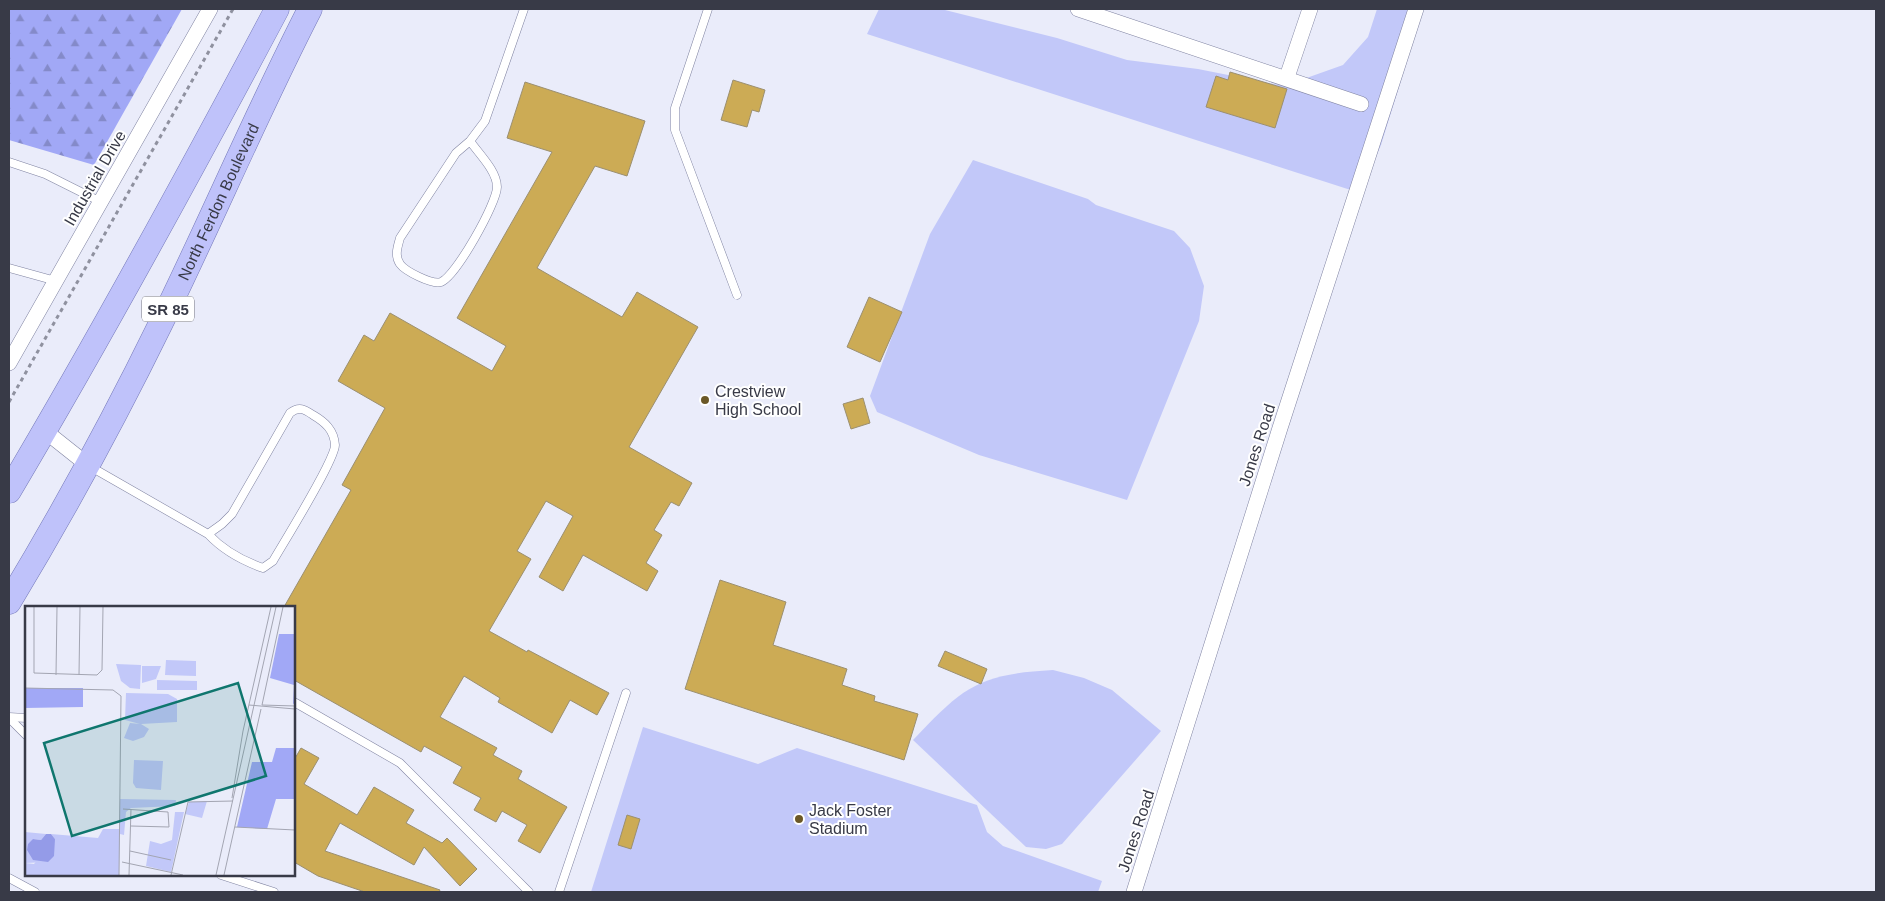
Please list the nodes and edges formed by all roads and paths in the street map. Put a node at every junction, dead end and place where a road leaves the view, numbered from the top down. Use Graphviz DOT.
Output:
graph roads {
  1 [pos="210,9"];
  2 [pos="233,9"];
  3 [pos="277,9"];
  4 [pos="310,9"];
  5 [pos="524,9"];
  6 [pos="708,9"];
  7 [pos="1078,9"];
  8 [pos="1310,9"];
  9 [pos="1416,9"];
  10 [pos="1287,77"];
  11 [pos="1361,104"];
  12 [pos="470,141"];
  13 [pos="9,162"];
  14 [pos="101,202"];
  15 [pos="11,269"];
  16 [pos="56,280"];
  17 [pos="737,294"];
  18 [pos="14,345"];
  19 [pos="9,363"];
  20 [pos="9,402"];
  21 [pos="45,431"];
  22 [pos="89,466"];
  23 [pos="9,491"];
  24 [pos="208,534"];
  25 [pos="9,602"];
  26 [pos="626,693"];
  27 [pos="295,703"];
  28 [pos="9,718"];
  29 [pos="25,718"];
  30 [pos="25,734"];
  31 [pos="224,876"];
  32 [pos="9,878"];
  33 [pos="35,892"];
  34 [pos="274,892"];
  35 [pos="529,892"];
  36 [pos="559,892"];
  37 [pos="1134,892"];
  1 -- 14 [label="street, Industrial Drive"];
  2 -- 20 [label="path"];
  3 -- 21 [label="main road, North Ferdon Boulevard / SR 85"];
  4 -- 22 [label="main road, North Ferdon Boulevard / SR 85"];
  5 -- 12 [label="lane"];
  6 -- 17 [label="lane"];
  7 -- 10 [label="street"];
  8 -- 10 [label="street"];
  9 -- 37 [label="street, Jones Road"];
  10 -- 11 [label="street"];
  12 -- 12 [label="lane"];
  13 -- 14 [label="lane"];
  14 -- 16 [label="street, Industrial Drive"];
  15 -- 16 [label="lane"];
  16 -- 18 [label="street, Industrial Drive"];
  18 -- 19 [label="street, Industrial Drive"];
  21 -- 22 [label="street"];
  21 -- 23 [label="main road, North Ferdon Boulevard / SR 85"];
  22 -- 24 [label="lane"];
  22 -- 25 [label="main road, North Ferdon Boulevard / SR 85"];
  24 -- 24 [label="lane"];
  26 -- 36 [label="lane"];
  27 -- 35 [label="lane"];
  28 -- 29 [label="lane"];
  28 -- 30 [label="lane"];
  31 -- 34 [label="lane"];
  32 -- 33 [label="lane"];
}
